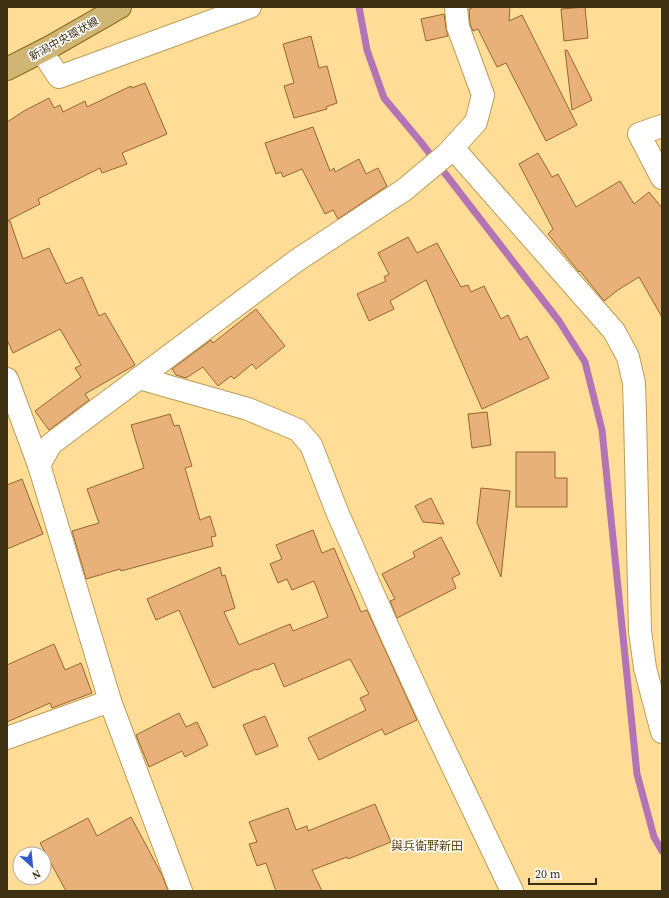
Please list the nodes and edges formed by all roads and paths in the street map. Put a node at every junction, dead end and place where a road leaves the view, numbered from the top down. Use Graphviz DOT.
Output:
graph roads {
  1 [pos="120,7"];
  2 [pos="250,7"];
  3 [pos="456,7"];
  4 [pos="42,52"];
  5 [pos="7,70"];
  6 [pos="662,126"];
  7 [pos="450,151"];
  8 [pos="662,178"];
  9 [pos="139,378"];
  10 [pos="7,379"];
  11 [pos="38,465"];
  12 [pos="110,701"];
  13 [pos="662,732"];
  14 [pos="7,738"];
  15 [pos="181,891"];
  16 [pos="512,891"];
  1 -- 4 [label="main road, 新潟中央環状線"];
  2 -- 4 [label="street"];
  3 -- 7 [label="street"];
  4 -- 5 [label="main road, 新潟中央環状線"];
  6 -- 8 [label="street"];
  7 -- 9 [label="street"];
  7 -- 13 [label="street"];
  9 -- 11 [label="street"];
  9 -- 16 [label="street"];
  10 -- 11 [label="street"];
  11 -- 12 [label="street"];
  12 -- 14 [label="street"];
  12 -- 15 [label="street"];
}
